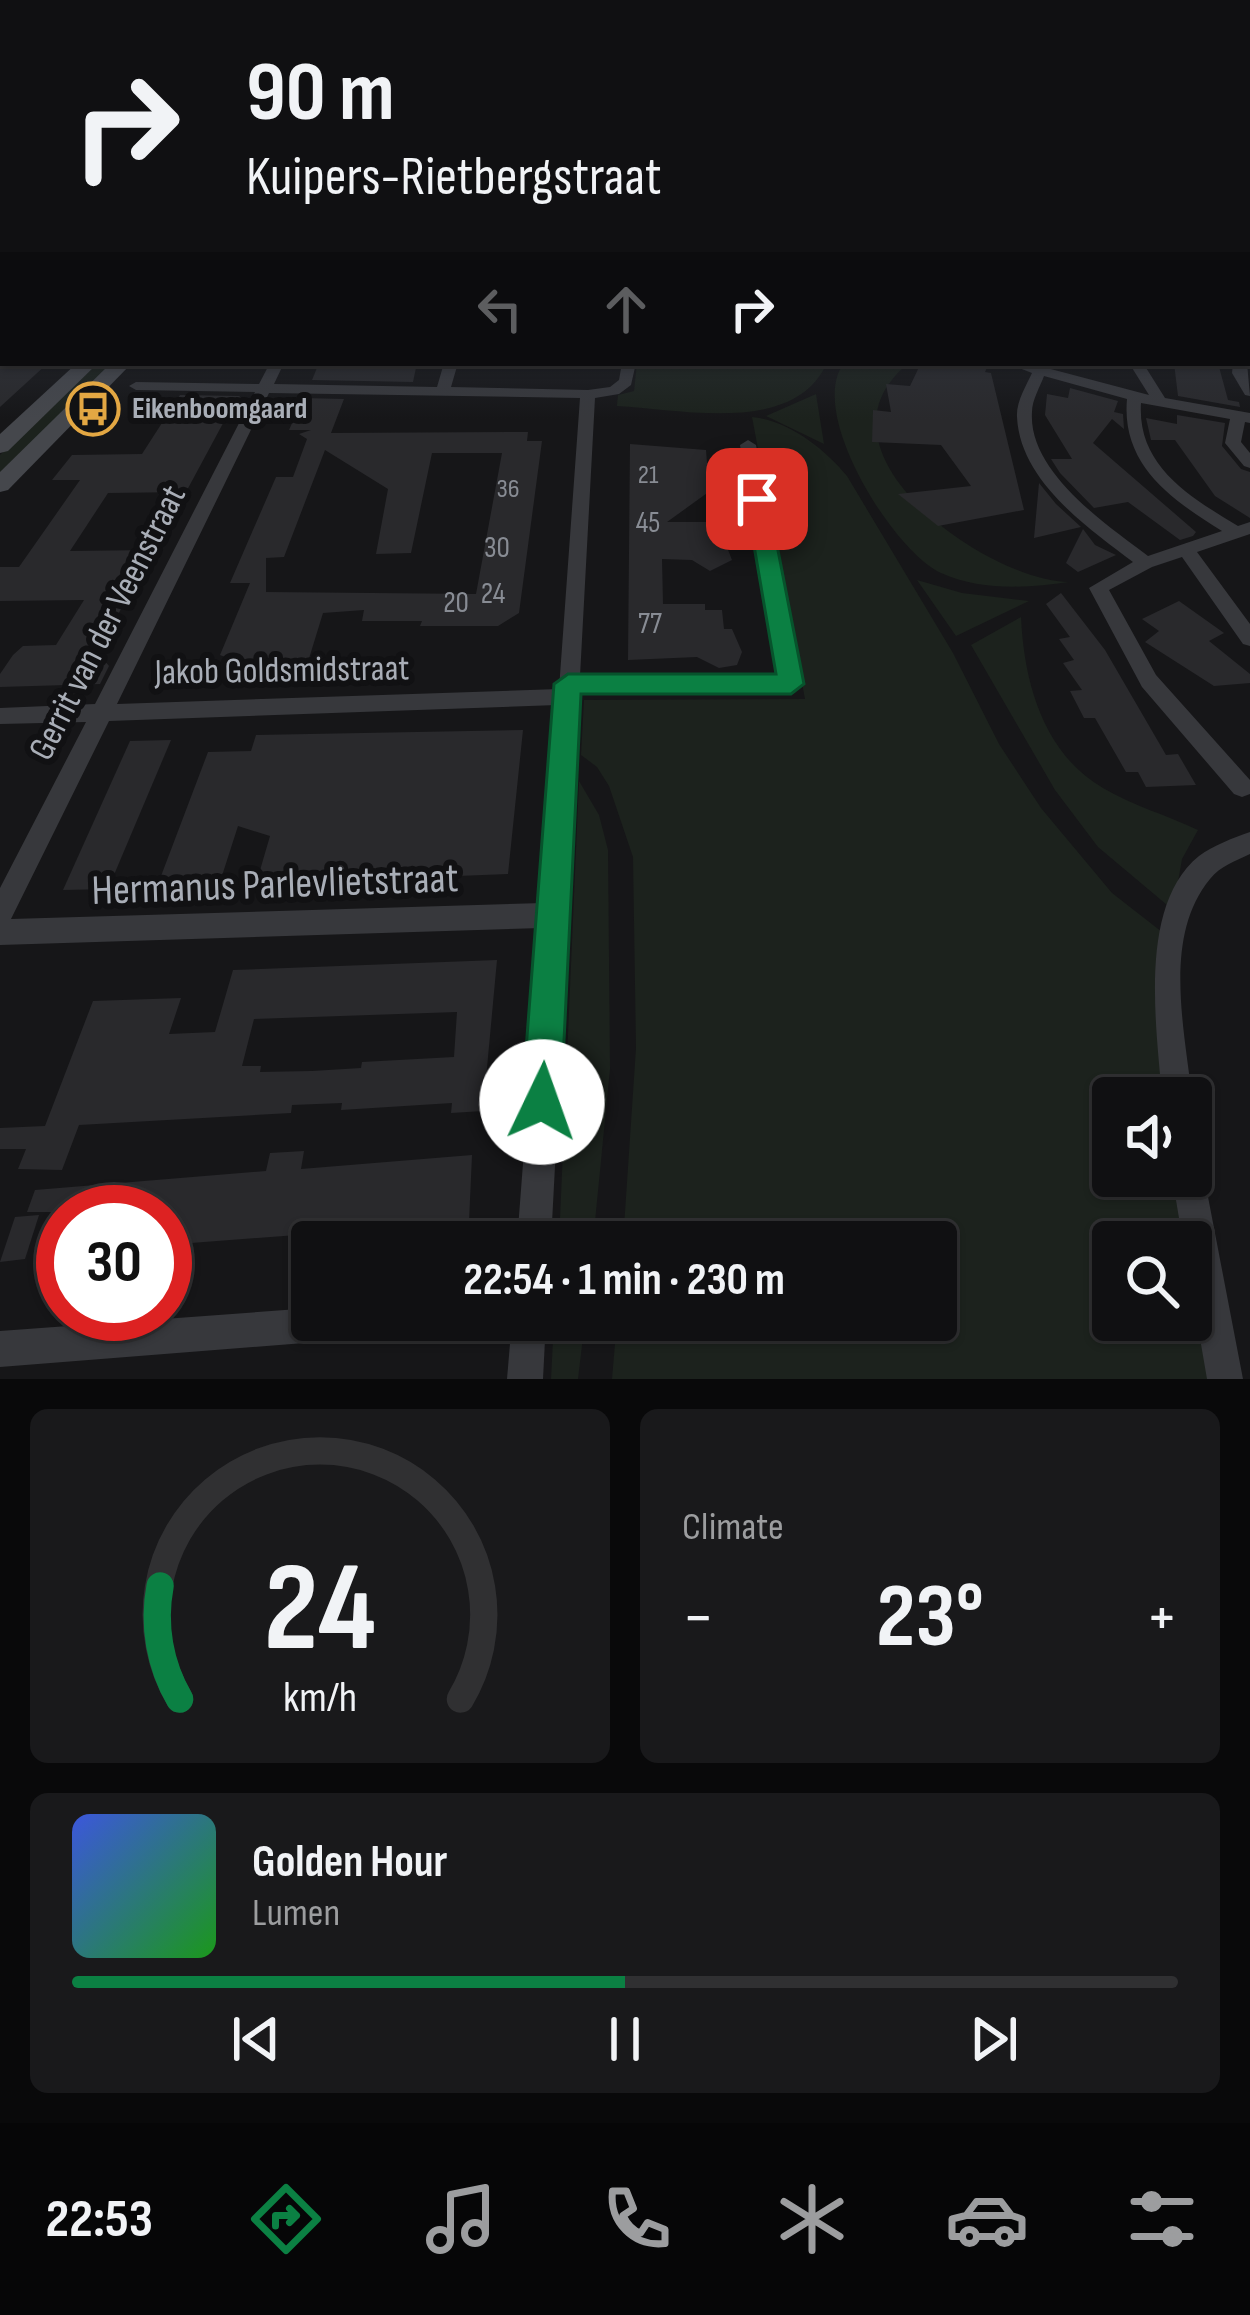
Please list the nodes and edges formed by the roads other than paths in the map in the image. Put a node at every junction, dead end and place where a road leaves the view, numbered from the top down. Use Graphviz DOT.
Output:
graph roads {
  1 [pos="85,366"];
  2 [pos="119,366"];
  3 [pos="276,366"];
  4 [pos="450,366"];
  5 [pos="629,366"];
  6 [pos="1138,366"];
  7 [pos="1043,370"];
  8 [pos="136,386"];
  9 [pos="264,389"];
  10 [pos="443,392"];
  11 [pos="588,394"];
  12 [pos="1133,398"];
  13 [pos="1160,402"];
  14 [pos="1244,417"];
  15 [pos="748,445"];
  16 [pos="0,446"];
  17 [pos="1250,463"];
  18 [pos="0,484"];
  19 [pos="1242,530"];
  20 [pos="1185,548"];
  21 [pos="1146,563"];
  22 [pos="1250,639"];
  23 [pos="567,690"];
  24 [pos="100,709"];
  25 [pos="0,716"];
  26 [pos="1242,787"];
  27 [pos="1250,843"];
  28 [pos="0,914"];
  29 [pos="552,915"];
  30 [pos="0,932"];
  31 [pos="1176,1077"];
  32 [pos="1192,1197"];
  33 [pos="535,1221"];
  34 [pos="291,1327"];
  35 [pos="528,1341"];
  36 [pos="0,1349"];
  37 [pos="525,1379"];
  38 [pos="1226,1379"];
  1 -- 16 [label="main road"];
  2 -- 18 [label="main road"];
  3 -- 9 [label="street, Gerrit van der Veenstraat"];
  4 -- 10 [label="street"];
  5 -- 11 [label="street"];
  6 -- 13 [label="street"];
  7 -- 12 [label="street"];
  7 -- 21 [label="street"];
  8 -- 9 [label="street"];
  9 -- 10 [label="street"];
  9 -- 24 [label="street, Gerrit van der Veenstraat"];
  10 -- 11 [label="street"];
  11 -- 23 [label="street"];
  12 -- 13 [label="street"];
  12 -- 19 [label="street"];
  13 -- 14 [label="street"];
  14 -- 17 [label="street"];
  15 -- 23 [label="street, Jakob Goldsmidstraat"];
  19 -- 20 [label="street"];
  20 -- 21 [label="street"];
  20 -- 22 [label="street"];
  21 -- 26 [label="street"];
  23 -- 24 [label="street, Jakob Goldsmidstraat"];
  23 -- 29 [label="street"];
  24 -- 25 [label="street, Jakob Goldsmidstraat"];
  24 -- 28 [label="street, Gerrit van der Veenstraat"];
  27 -- 31 [label="street"];
  29 -- 30 [label="street, Hermanus Parlevlietstraat"];
  29 -- 33 [label="street"];
  32 -- 38 [label="street"];
  34 -- 36 [label="street"];
  35 -- 37 [label="street"];
}
